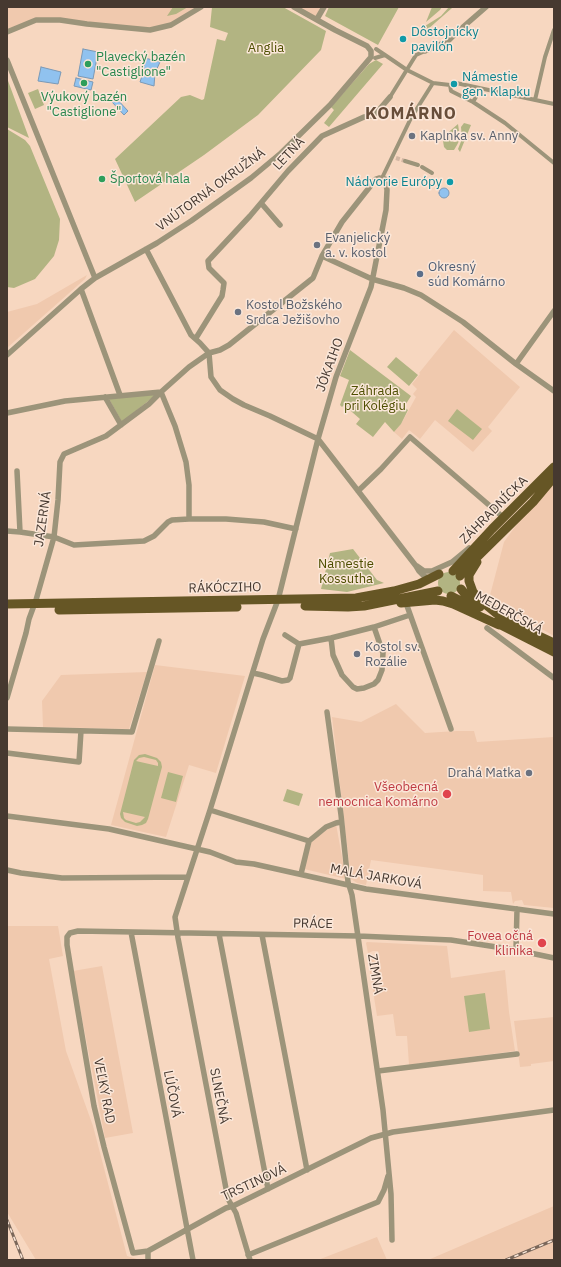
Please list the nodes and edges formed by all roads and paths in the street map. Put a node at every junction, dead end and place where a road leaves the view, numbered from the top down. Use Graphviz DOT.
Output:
graph roads {
  1 [pos="201,7"];
  2 [pos="294,7"];
  3 [pos="324,7"];
  4 [pos="486,7"];
  5 [pos="317,20"];
  6 [pos="554,30"];
  7 [pos="7,32"];
  8 [pos="374,50"];
  9 [pos="425,51"];
  10 [pos="385,55"];
  11 [pos="375,58"];
  12 [pos="7,60"];
  13 [pos="407,70"];
  14 [pos="433,83"];
  15 [pos="450,85"];
  16 [pos="481,88"];
  17 [pos="390,97"];
  18 [pos="535,100"];
  19 [pos="474,103"];
  20 [pos="554,104"];
  21 [pos="554,155"];
  22 [pos="405,161"];
  23 [pos="553,162"];
  24 [pos="432,173"];
  25 [pos="382,178"];
  26 [pos="261,203"];
  27 [pos="280,224"];
  28 [pos="146,249"];
  29 [pos="322,256"];
  30 [pos="95,278"];
  31 [pos="372,279"];
  32 [pos="81,289"];
  33 [pos="554,311"];
  34 [pos="196,338"];
  35 [pos="209,353"];
  36 [pos="7,355"];
  37 [pos="516,364"];
  38 [pos="554,391"];
  39 [pos="161,392"];
  40 [pos="120,395"];
  41 [pos="105,397"];
  42 [pos="7,413"];
  43 [pos="121,425"];
  44 [pos="318,439"];
  45 [pos="554,467"];
  46 [pos="17,471"];
  47 [pos="554,477"];
  48 [pos="358,491"];
  49 [pos="504,518"];
  50 [pos="189,519"];
  51 [pos="296,529"];
  52 [pos="492,529"];
  53 [pos="7,532"];
  54 [pos="20,532"];
  55 [pos="54,537"];
  56 [pos="497,538"];
  57 [pos="416,566"];
  58 [pos="456,573"];
  59 [pos="439,574"];
  60 [pos="429,578"];
  61 [pos="461,589"];
  62 [pos="438,591"];
  63 [pos="451,596"];
  64 [pos="276,603"];
  65 [pos="406,603"];
  66 [pos="7,604"];
  67 [pos="364,606"];
  68 [pos="34,607"];
  69 [pos="7,611"];
  70 [pos="410,615"];
  71 [pos="512,623"];
  72 [pos="499,625"];
  73 [pos="374,627"];
  74 [pos="487,628"];
  75 [pos="285,635"];
  76 [pos="332,638"];
  77 [pos="159,641"];
  78 [pos="554,643"];
  79 [pos="299,644"];
  80 [pos="554,652"];
  81 [pos="252,673"];
  82 [pos="554,678"];
  83 [pos="7,698"];
  84 [pos="326,712"];
  85 [pos="7,729"];
  86 [pos="451,729"];
  87 [pos="81,731"];
  88 [pos="7,753"];
  89 [pos="210,810"];
  90 [pos="7,816"];
  91 [pos="342,822"];
  92 [pos="309,841"];
  93 [pos="197,849"];
  94 [pos="7,870"];
  95 [pos="301,874"];
  96 [pos="188,877"];
  97 [pos="349,885"];
  98 [pos="517,910"];
  99 [pos="554,914"];
  100 [pos="130,932"];
  101 [pos="70,933"];
  102 [pos="177,933"];
  103 [pos="219,934"];
  104 [pos="262,934"];
  105 [pos="358,936"];
  106 [pos="516,950"];
  107 [pos="554,958"];
  108 [pos="517,1054"];
  109 [pos="378,1071"];
  110 [pos="554,1110"];
  111 [pos="385,1134"];
  112 [pos="307,1170"];
  113 [pos="389,1172"];
  114 [pos="268,1189"];
  115 [pos="233,1206"];
  116 [pos="187,1229"];
  117 [pos="392,1240"];
  118 [pos="148,1251"];
  119 [pos="133,1253"];
  120 [pos="249,1258"];
  121 [pos="148,1260"];
  122 [pos="193,1260"];
  1 -- 7 [label="street"];
  2 -- 5 [label="street"];
  3 -- 5 [label="street"];
  4 -- 9 [label="street"];
  5 -- 8 [label="street"];
  6 -- 18 [label="street"];
  8 -- 10 [label="street"];
  8 -- 28 [label="street, VNÚTORNÁ OKRUŽNÁ"];
  9 -- 13 [label="street, LETNÁ"];
  10 -- 11 [label="street"];
  10 -- 13 [label="street"];
  12 -- 30 [label="street"];
  13 -- 14 [label="street"];
  13 -- 17 [label="street, LETNÁ"];
  14 -- 15 [label="street"];
  14 -- 25 [label="street"];
  15 -- 16 [label="street"];
  15 -- 19 [label="street"];
  16 -- 18 [label="street"];
  16 -- 19 [label="street"];
  17 -- 26 [label="street, LETNÁ"];
  18 -- 20 [label="street"];
  19 -- 23 [label="street"];
  21 -- 23 [label="street"];
  22 -- 24 [label="street"];
  25 -- 29 [label="street, JAZERNÁ"];
  25 -- 31 [label="street, JÓKAIHO"];
  26 -- 27 [label="street"];
  26 -- 34 [label="street, LETNÁ"];
  28 -- 30 [label="street, VNÚTORNÁ OKRUŽNÁ"];
  28 -- 34 [label="street"];
  29 -- 31 [label="street"];
  29 -- 35 [label="street, JAZERNÁ"];
  30 -- 32 [label="street, VNÚTORNÁ OKRUŽNÁ"];
  31 -- 37 [label="street"];
  31 -- 44 [label="street, JÓKAIHO"];
  32 -- 36 [label="street, VNÚTORNÁ OKRUŽNÁ"];
  32 -- 40 [label="street"];
  33 -- 37 [label="street"];
  34 -- 35 [label="street"];
  35 -- 39 [label="street, JAZERNÁ"];
  35 -- 44 [label="street"];
  37 -- 38 [label="street"];
  39 -- 40 [label="street"];
  39 -- 43 [label="street, JAZERNÁ"];
  39 -- 50 [label="street"];
  40 -- 41 [label="street"];
  41 -- 42 [label="street"];
  41 -- 43 [label="street"];
  43 -- 55 [label="street, JAZERNÁ"];
  44 -- 48 [label="street"];
  44 -- 51 [label="street"];
  45 -- 49 [label="main road, ZÁHRADNÍCKA"];
  46 -- 54 [label="street"];
  47 -- 56 [label="main road, ZÁHRADNÍCKA"];
  48 -- 49 [label="street"];
  48 -- 57 [label="street"];
  49 -- 52 [label="main road, ZÁHRADNÍCKA"];
  50 -- 51 [label="street"];
  50 -- 55 [label="street"];
  51 -- 64 [label="street"];
  52 -- 57 [label="street"];
  52 -- 58 [label="main road, ZÁHRADNÍCKA"];
  53 -- 54 [label="street"];
  54 -- 55 [label="street"];
  55 -- 68 [label="street, JAZERNÁ"];
  56 -- 58 [label="main road, ZÁHRADNÍCKA"];
  56 -- 71 [label="main road"];
  57 -- 60 [label="street"];
  58 -- 59 [label="main road"];
  58 -- 61 [label="main road"];
  59 -- 60 [label="main road, RÁKÓCZIHO"];
  59 -- 62 [label="main road"];
  60 -- 64 [label="main road, RÁKÓCZIHO"];
  61 -- 63 [label="main road"];
  61 -- 71 [label="main road, MEDERČSKÁ"];
  62 -- 63 [label="main road"];
  62 -- 67 [label="main road, RÁKÓCZIHO"];
  63 -- 72 [label="main road, MEDERČSKÁ"];
  64 -- 67 [label="main road, RÁKÓCZIHO"];
  64 -- 68 [label="main road, RÁKÓCZIHO"];
  64 -- 81 [label="street, SLNEČNÁ"];
  65 -- 67 [label="main road"];
  65 -- 70 [label="street"];
  65 -- 72 [label="main road"];
  66 -- 68 [label="main road, RÁKÓCZIHO"];
  68 -- 69 [label="main road, RÁKÓCZIHO"];
  68 -- 83 [label="street, JAZERNÁ"];
  70 -- 73 [label="street"];
  70 -- 86 [label="street"];
  71 -- 78 [label="main road, MEDERČSKÁ"];
  72 -- 80 [label="main road, MEDERČSKÁ"];
  73 -- 76 [label="street"];
  73 -- 76 [label="street"];
  74 -- 82 [label="street, MEDERČSKÁ"];
  75 -- 79 [label="street"];
  76 -- 79 [label="street"];
  77 -- 87 [label="street"];
  79 -- 81 [label="street"];
  81 -- 89 [label="street, SLNEČNÁ"];
  84 -- 91 [label="street, ZIMNÁ"];
  85 -- 87 [label="street"];
  87 -- 88 [label="street"];
  89 -- 92 [label="street"];
  89 -- 93 [label="street, SLNEČNÁ"];
  90 -- 93 [label="street, MALÁ JARKOVÁ"];
  91 -- 92 [label="street"];
  91 -- 97 [label="street, ZIMNÁ"];
  92 -- 95 [label="street"];
  93 -- 95 [label="street, MALÁ JARKOVÁ"];
  93 -- 96 [label="street, SLNEČNÁ"];
  94 -- 96 [label="street"];
  95 -- 97 [label="street, MALÁ JARKOVÁ"];
  96 -- 102 [label="street, SLNEČNÁ"];
  97 -- 98 [label="street, MALÁ JARKOVÁ"];
  97 -- 105 [label="street, ZIMNÁ"];
  98 -- 99 [label="street, MALÁ JARKOVÁ"];
  98 -- 106 [label="street"];
  100 -- 101 [label="street, PRÁCE"];
  100 -- 102 [label="street, PRÁCE"];
  100 -- 116 [label="street, LÚČOVÁ"];
  101 -- 119 [label="street, VEĽKÝ RAD"];
  102 -- 103 [label="street, PRÁCE"];
  102 -- 115 [label="street, SLNEČNÁ"];
  103 -- 104 [label="street, PRÁCE"];
  103 -- 114 [label="street"];
  104 -- 105 [label="street, PRÁCE"];
  104 -- 112 [label="street"];
  105 -- 106 [label="street, PRÁCE"];
  105 -- 109 [label="street, ZIMNÁ"];
  106 -- 107 [label="street, PRÁCE"];
  108 -- 109 [label="street"];
  109 -- 111 [label="street, ZIMNÁ"];
  110 -- 111 [label="street, TRSTINOVÁ"];
  111 -- 112 [label="street, TRSTINOVÁ"];
  111 -- 113 [label="street, ZIMNÁ"];
  112 -- 114 [label="street, TRSTINOVÁ"];
  113 -- 117 [label="street, ZIMNÁ"];
  113 -- 120 [label="street"];
  114 -- 115 [label="street, TRSTINOVÁ"];
  115 -- 116 [label="street, TRSTINOVÁ"];
  115 -- 120 [label="street, SLNEČNÁ"];
  116 -- 118 [label="street, TRSTINOVÁ"];
  116 -- 122 [label="street, LÚČOVÁ"];
  118 -- 119 [label="street, TRSTINOVÁ"];
  118 -- 121 [label="street"];
}
